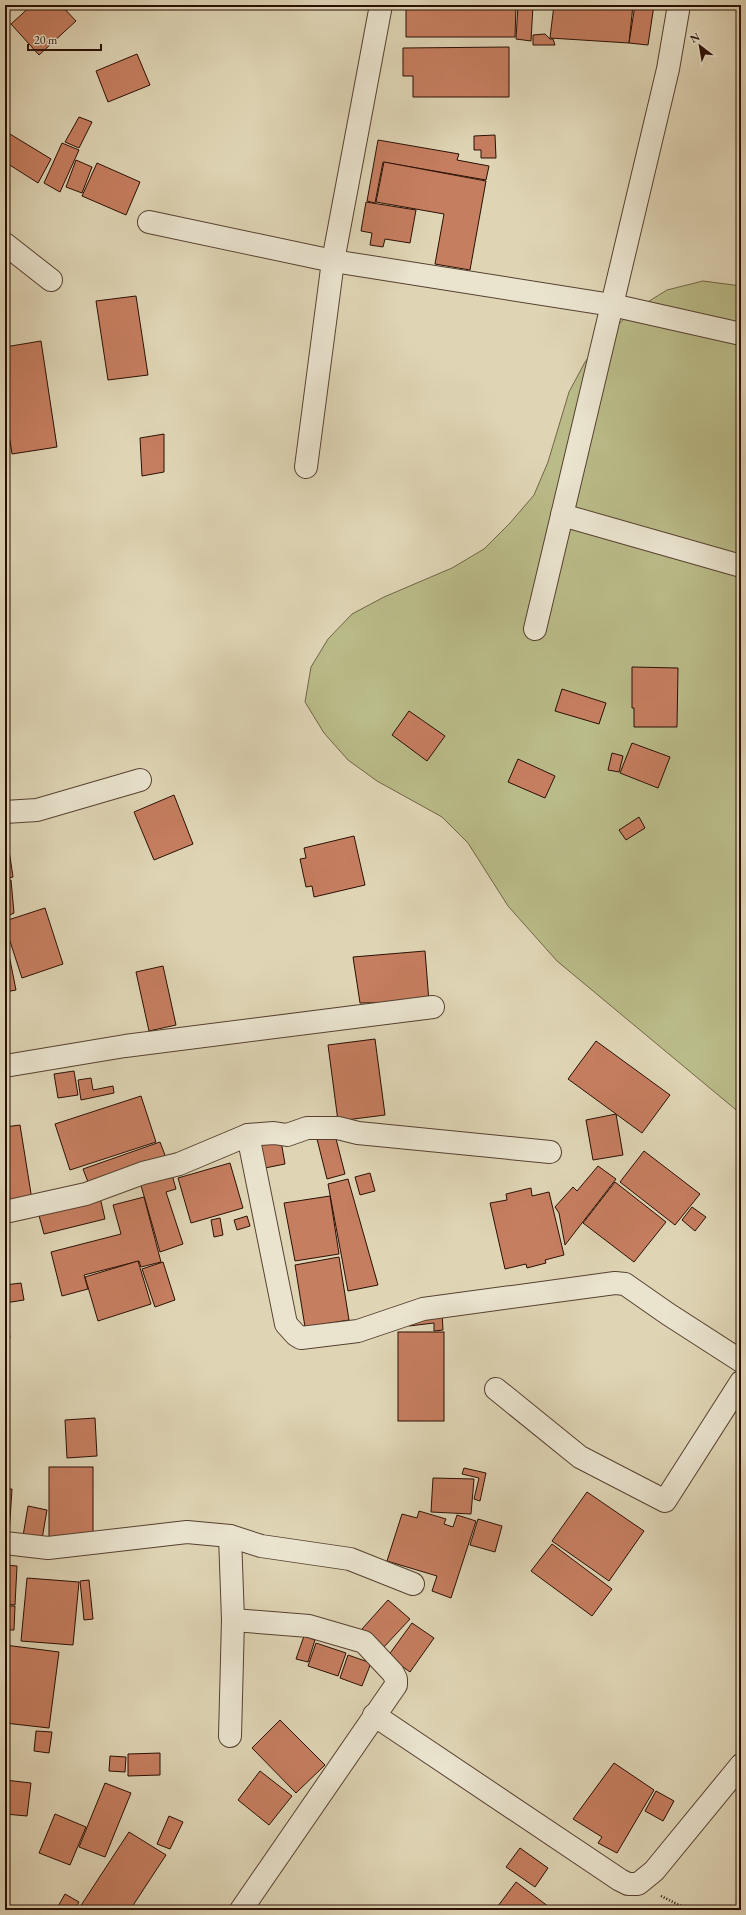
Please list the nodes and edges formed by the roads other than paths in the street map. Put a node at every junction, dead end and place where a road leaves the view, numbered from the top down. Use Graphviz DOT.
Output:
graph roads {
  1 [pos="381,5"];
  2 [pos="679,5"];
  3 [pos="149,222"];
  4 [pos="5,244"];
  5 [pos="333,261"];
  6 [pos="51,280"];
  7 [pos="612,305"];
  8 [pos="741,334"];
  9 [pos="306,467"];
  10 [pos="562,515"];
  11 [pos="741,566"];
  12 [pos="535,629"];
  13 [pos="140,780"];
  14 [pos="5,812"];
  15 [pos="433,1007"];
  16 [pos="5,1066"];
  17 [pos="248,1135"];
  18 [pos="550,1152"];
  19 [pos="5,1212"];
  20 [pos="741,1361"];
  21 [pos="741,1382"];
  22 [pos="496,1389"];
  23 [pos="230,1536"];
  24 [pos="5,1543"];
  25 [pos="413,1584"];
  26 [pos="233,1620"];
  27 [pos="374,1715"];
  28 [pos="230,1736"];
  29 [pos="741,1765"];
  30 [pos="241,1910"];
  1 -- 5 [label="street"];
  2 -- 7 [label="street"];
  3 -- 5 [label="street"];
  4 -- 6 [label="street"];
  5 -- 7 [label="street"];
  5 -- 9 [label="street"];
  7 -- 8 [label="street"];
  7 -- 10 [label="street"];
  10 -- 11 [label="street"];
  10 -- 12 [label="street"];
  13 -- 14 [label="street"];
  15 -- 16 [label="street"];
  17 -- 18 [label="street"];
  17 -- 19 [label="street"];
  17 -- 20 [label="street"];
  21 -- 22 [label="street"];
  23 -- 24 [label="street"];
  23 -- 25 [label="street"];
  23 -- 26 [label="street"];
  26 -- 27 [label="street"];
  26 -- 28 [label="street"];
  27 -- 29 [label="street"];
  27 -- 30 [label="street"];
}
